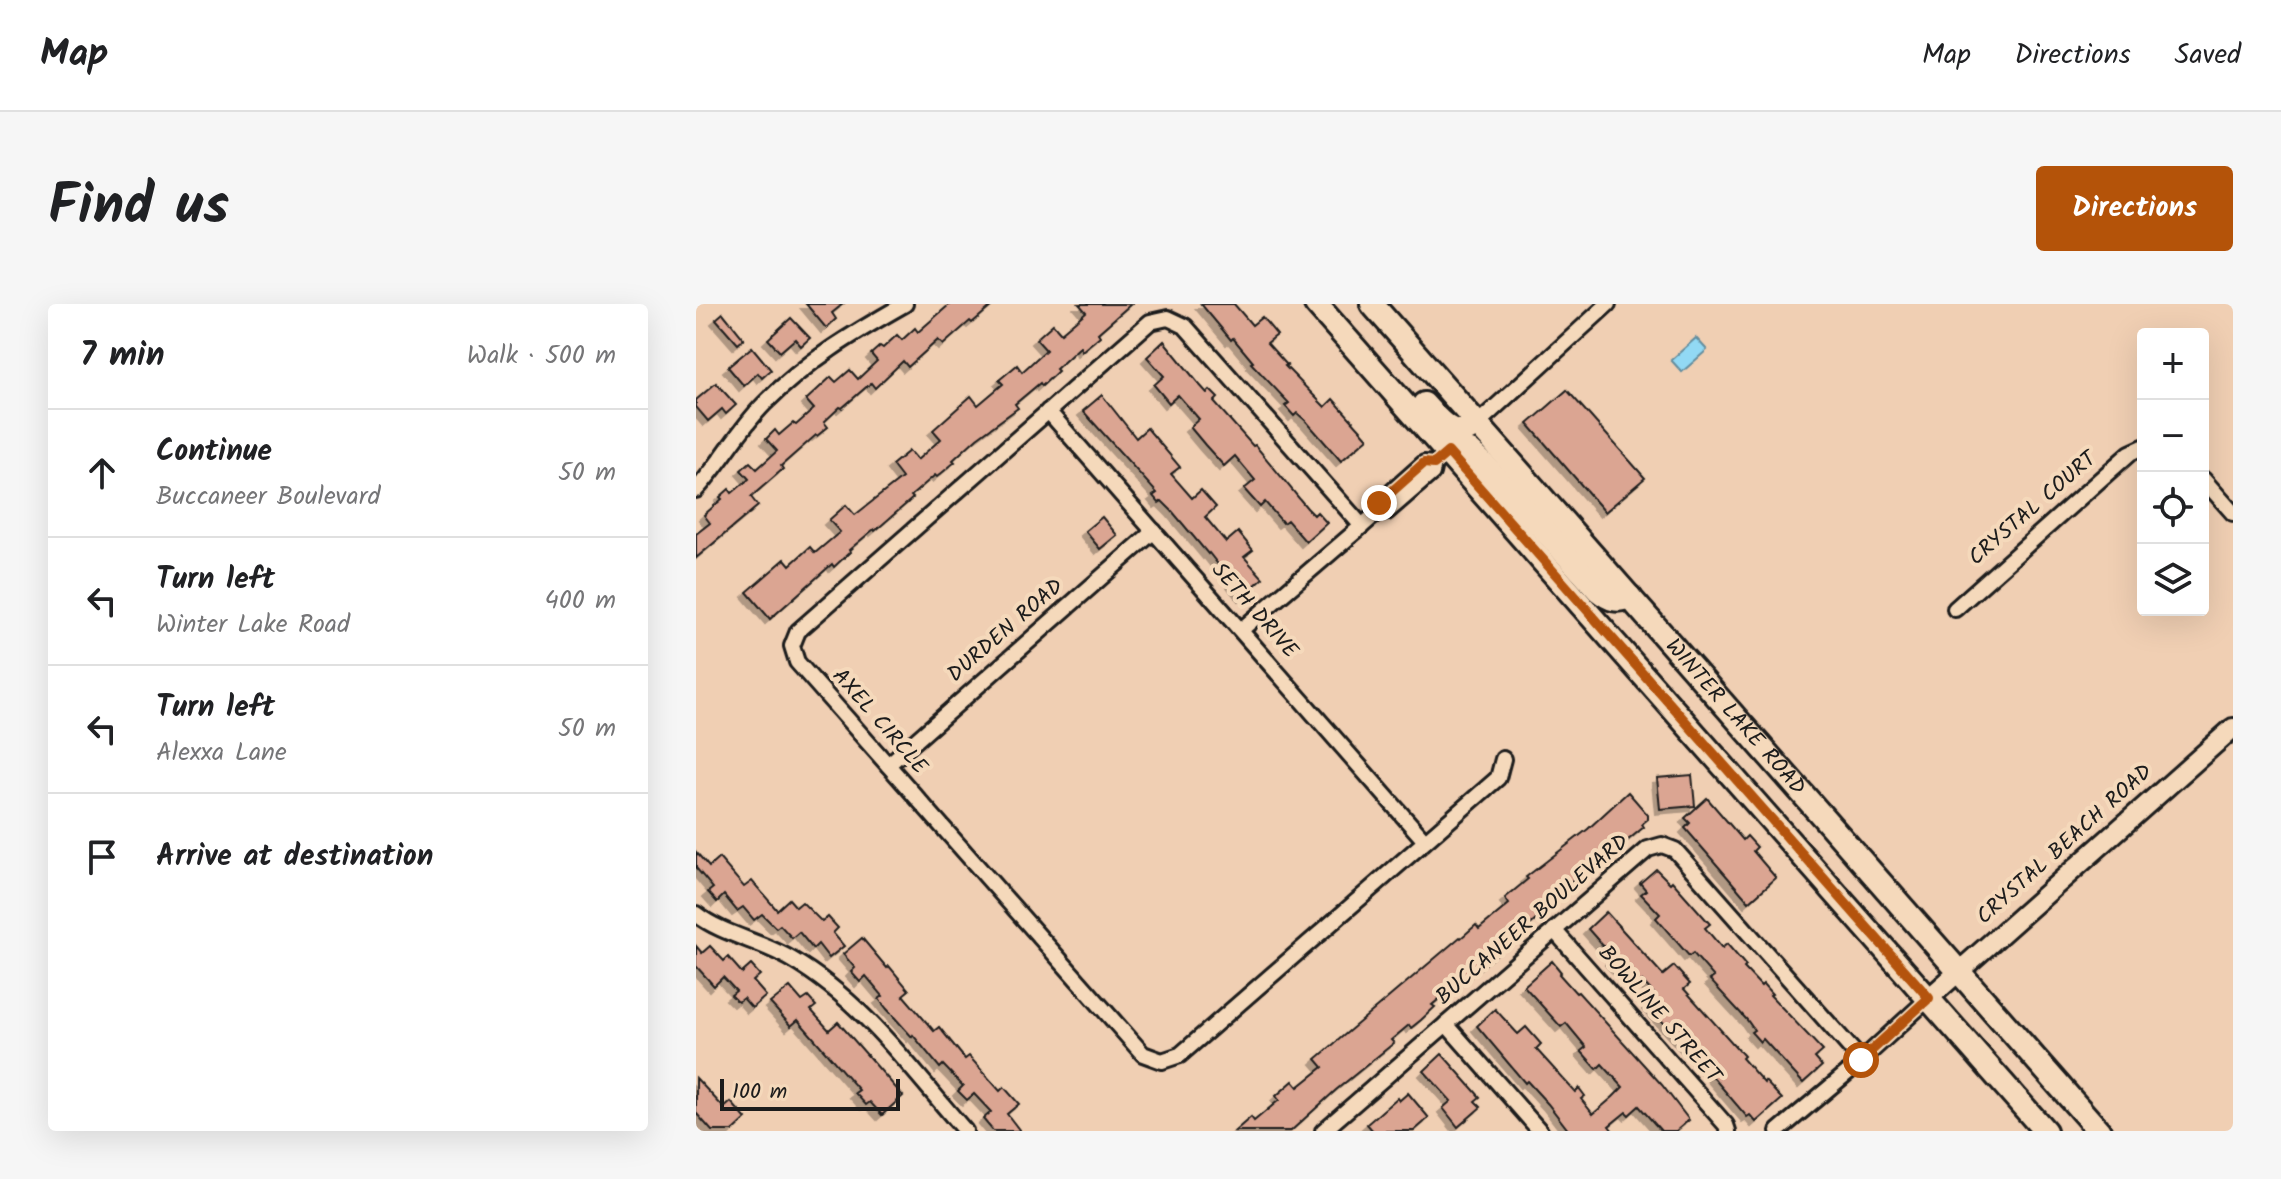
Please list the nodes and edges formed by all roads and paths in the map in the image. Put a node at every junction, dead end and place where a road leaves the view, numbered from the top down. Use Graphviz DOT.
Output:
graph roads {
  1 [pos="905,304"];
  2 [pos="1372,304"];
  3 [pos="1608,304"];
  4 [pos="1323,312"];
  5 [pos="1048,411"];
  6 [pos="1477,424"];
  7 [pos="2137,450"];
  8 [pos="1441,458"];
  9 [pos="2209,486"];
  10 [pos="696,490"];
  11 [pos="2233,513"];
  12 [pos="1362,526"];
  13 [pos="1154,531"];
  14 [pos="1630,597"];
  15 [pos="1955,609"];
  16 [pos="1241,630"];
  17 [pos="2233,728"];
  18 [pos="1503,759"];
  19 [pos="888,765"];
  20 [pos="1425,841"];
  21 [pos="696,914"];
  22 [pos="1554,930"];
  23 [pos="1959,971"];
  24 [pos="1929,998"];
  25 [pos="1446,1024"];
  26 [pos="1861,1060"];
  27 [pos="1793,1119"];
  28 [pos="965,1131"];
  29 [pos="1323,1131"];
  30 [pos="1540,1131"];
  31 [pos="1728,1131"];
  32 [pos="1778,1131"];
  33 [pos="1804,1131"];
  34 [pos="2045,1131"];
  35 [pos="2099,1131"];
  1 -- 10 [label="street"];
  2 -- 6 [label="main road, WINTER LAKE ROAD"];
  3 -- 6 [label="street"];
  4 -- 6 [label="main road"];
  4 -- 8 [label="main road, WINTER LAKE ROAD"];
  5 -- 12 [label="street, AXEL CIRCLE"];
  5 -- 13 [label="street, SETH DRIVE"];
  5 -- 19 [label="street, AXEL CIRCLE"];
  6 -- 14 [label="main road, WINTER LAKE ROAD"];
  7 -- 15 [label="street, CRYSTAL COURT"];
  8 -- 12 [label="street"];
  8 -- 14 [label="main road"];
  8 -- 24 [label="main road, WINTER LAKE ROAD"];
  9 -- 11 [label="street"];
  12 -- 16 [label="street"];
  13 -- 16 [label="street, SETH DRIVE"];
  13 -- 19 [label="street, DURDEN ROAD"];
  14 -- 23 [label="main road, WINTER LAKE ROAD"];
  16 -- 20 [label="street, SETH DRIVE"];
  17 -- 23 [label="street, CRYSTAL BEACH ROAD"];
  18 -- 20 [label="street, AXEL CIRCLE"];
  19 -- 20 [label="street, AXEL CIRCLE"];
  21 -- 28 [label="street"];
  22 -- 25 [label="street, BUCCANEER BOULEVARD"];
  22 -- 26 [label="street, BUCCANEER BOULEVARD"];
  22 -- 31 [label="street, BOWLINE STREET"];
  23 -- 24 [label="street, CRYSTAL BEACH ROAD"];
  23 -- 35 [label="main road, WINTER LAKE ROAD"];
  24 -- 26 [label="street"];
  24 -- 34 [label="main road, WINTER LAKE ROAD"];
  25 -- 29 [label="street, BUCCANEER BOULEVARD"];
  25 -- 30 [label="street"];
  26 -- 27 [label="street"];
  27 -- 32 [label="street"];
  27 -- 33 [label="street"];
}
